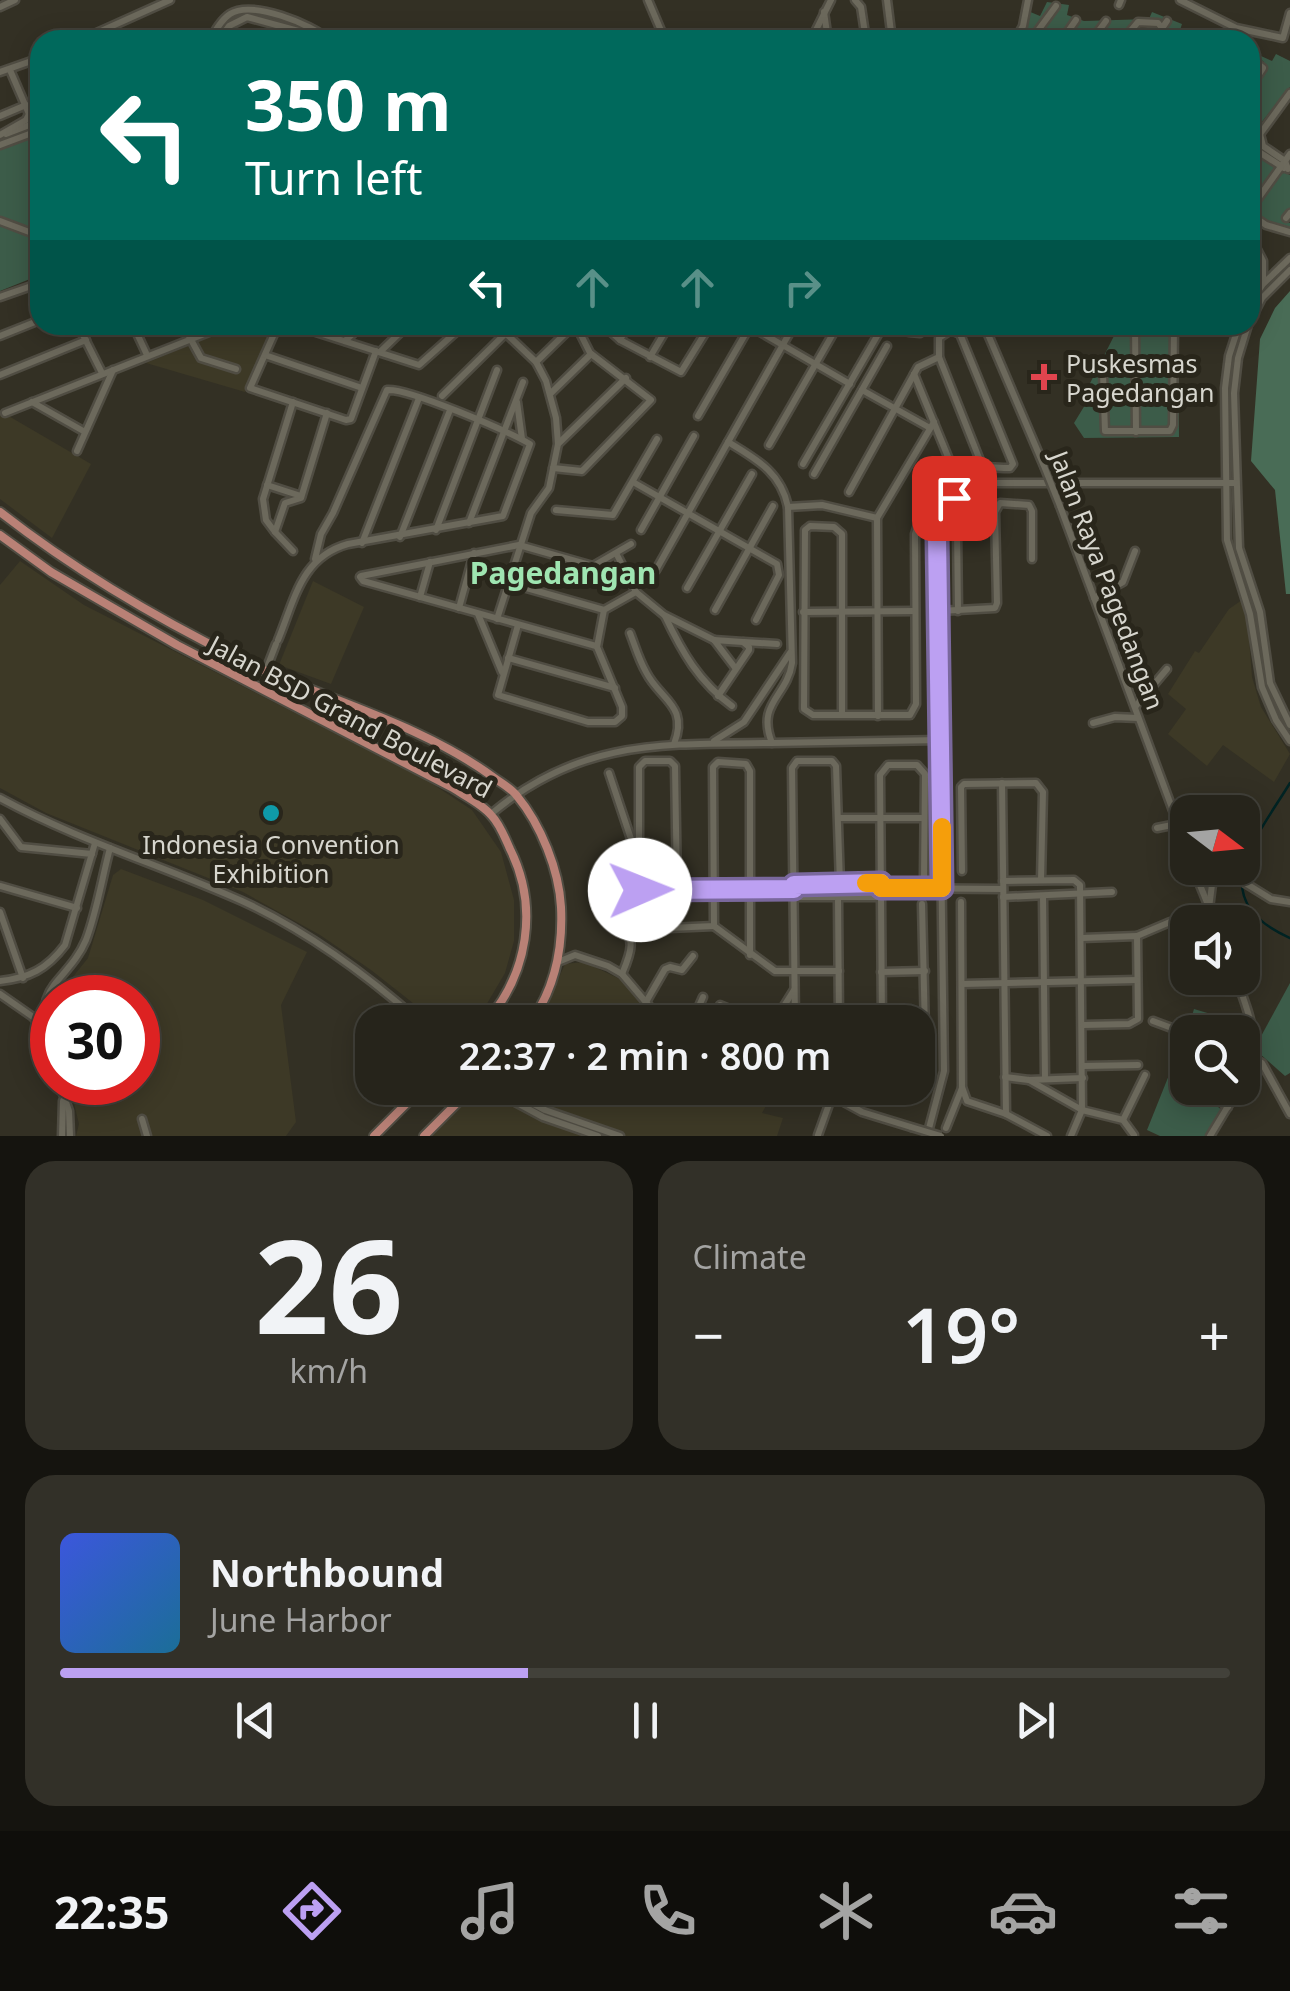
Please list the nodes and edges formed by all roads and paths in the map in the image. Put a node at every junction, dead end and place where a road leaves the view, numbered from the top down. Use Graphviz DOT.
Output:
graph roads {
  1 [pos="16,0"];
  2 [pos="170,0"];
  3 [pos="648,0"];
  4 [pos="831,0"];
  5 [pos="855,0"];
  6 [pos="887,0"];
  7 [pos="1028,0"];
  8 [pos="1180,0"];
  9 [pos="1056,6"];
  10 [pos="0,7"];
  11 [pos="824,12"];
  12 [pos="1290,13"];
  13 [pos="1076,20"];
  14 [pos="1106,21"];
  15 [pos="110,28"];
  16 [pos="105,30"];
  17 [pos="218,30"];
  18 [pos="226,30"];
  19 [pos="295,30"];
  20 [pos="314,30"];
  21 [pos="661,30"];
  22 [pos="816,30"];
  23 [pos="827,30"];
  24 [pos="864,30"];
  25 [pos="891,30"];
  26 [pos="1020,30"];
  27 [pos="1039,30"];
  28 [pos="1069,30"];
  29 [pos="1099,30"];
  30 [pos="1131,30"];
  31 [pos="1161,30"];
  32 [pos="1245,30"];
  33 [pos="1260,33"];
  34 [pos="1286,39"];
  35 [pos="30,62"];
  36 [pos="10,70"];
  37 [pos="0,72"];
  38 [pos="1290,93"];
  39 [pos="26,105"];
  40 [pos="29,114"];
  41 [pos="0,116"];
  42 [pos="30,122"];
  43 [pos="30,134"];
  44 [pos="1260,134"];
  45 [pos="0,136"];
  46 [pos="0,145"];
  47 [pos="1262,149"];
  48 [pos="1287,164"];
  49 [pos="1260,196"];
  50 [pos="0,221"];
  51 [pos="1260,221"];
  52 [pos="30,232"];
  53 [pos="1290,232"];
  54 [pos="1260,255"];
  55 [pos="1290,258"];
  56 [pos="1290,270"];
  57 [pos="1263,284"];
  58 [pos="30,286"];
  59 [pos="1260,288"];
  60 [pos="0,297"];
  61 [pos="1260,302"];
  62 [pos="30,324"];
  63 [pos="83,335"];
  64 [pos="137,335"];
  65 [pos="188,335"];
  66 [pos="202,335"];
  67 [pos="274,335"];
  68 [pos="325,335"];
  69 [pos="351,335"];
  70 [pos="397,335"];
  71 [pos="453,335"];
  72 [pos="504,335"];
  73 [pos="508,335"];
  74 [pos="564,335"];
  75 [pos="581,335"];
  76 [pos="615,335"];
  77 [pos="623,335"];
  78 [pos="663,335"];
  79 [pos="704,335"];
  80 [pos="743,335"];
  81 [pos="766,335"];
  82 [pos="788,335"];
  83 [pos="832,335"];
  84 [pos="878,335"];
  85 [pos="946,335"];
  86 [pos="958,335"];
  87 [pos="988,335"];
  88 [pos="1135,335"];
  89 [pos="1174,335"];
  90 [pos="1237,335"];
  91 [pos="1246,335"];
  92 [pos="0,336"];
  93 [pos="86,340"];
  94 [pos="190,340"];
  95 [pos="620,340"];
  96 [pos="344,341"];
  97 [pos="782,345"];
  98 [pos="886,346"];
  99 [pos="377,352"];
  100 [pos="591,354"];
  101 [pos="146,355"];
  102 [pos="265,355"];
  103 [pos="938,357"];
  104 [pos="650,358"];
  105 [pos="536,362"];
  106 [pos="815,364"];
  107 [pos="114,368"];
  108 [pos="236,369"];
  109 [pos="497,370"];
  110 [pos="1102,372"];
  111 [pos="102,374"];
  112 [pos="914,374"];
  113 [pos="0,375"];
  114 [pos="626,378"];
  115 [pos="523,382"];
  116 [pos="850,384"];
  117 [pos="362,388"];
  118 [pos="862,390"];
  119 [pos="550,394"];
  120 [pos="442,396"];
  121 [pos="419,398"];
  122 [pos="516,399"];
  123 [pos="32,402"];
  124 [pos="293,402"];
  125 [pos="895,409"];
  126 [pos="450,410"];
  127 [pos="6,412"];
  128 [pos="327,413"];
  129 [pos="698,416"];
  130 [pos="477,422"];
  131 [pos="932,425"];
  132 [pos="85,432"];
  133 [pos="504,432"];
  134 [pos="1136,432"];
  135 [pos="694,436"];
  136 [pos="523,440"];
  137 [pos="657,440"];
  138 [pos="728,442"];
  139 [pos="558,444"];
  140 [pos="768,445"];
  141 [pos="76,451"];
  142 [pos="803,464"];
  143 [pos="553,468"];
  144 [pos="983,468"];
  145 [pos="953,469"];
  146 [pos="752,474"];
  147 [pos="814,474"];
  148 [pos="633,482"];
  149 [pos="1236,483"];
  150 [pos="1225,484"];
  151 [pos="267,485"];
  152 [pos="849,492"];
  153 [pos="301,496"];
  154 [pos="660,497"];
  155 [pos="772,506"];
  156 [pos="788,507"];
  157 [pos="556,510"];
  158 [pos="0,512"];
  159 [pos="688,513"];
  160 [pos="877,518"];
  161 [pos="470,523"];
  162 [pos="436,530"];
  163 [pos="641,530"];
  164 [pos="720,530"];
  165 [pos="957,530"];
  166 [pos="276,532"];
  167 [pos="0,535"];
  168 [pos="400,536"];
  169 [pos="362,543"];
  170 [pos="631,544"];
  171 [pos="520,545"];
  172 [pos="750,547"];
  173 [pos="293,551"];
  174 [pos="1135,551"];
  175 [pos="474,554"];
  176 [pos="617,555"];
  177 [pos="63,558"];
  178 [pos="1032,559"];
  179 [pos="315,560"];
  180 [pos="430,562"];
  181 [pos="656,570"];
  182 [pos="51,572"];
  183 [pos="509,583"];
  184 [pos="687,588"];
  185 [pos="636,592"];
  186 [pos="420,597"];
  187 [pos="1094,598"];
  188 [pos="458,608"];
  189 [pos="604,610"];
  190 [pos="715,610"];
  191 [pos="958,610"];
  192 [pos="878,611"];
  193 [pos="916,611"];
  194 [pos="938,611"];
  195 [pos="803,612"];
  196 [pos="842,612"];
  197 [pos="478,613"];
  198 [pos="664,615"];
  199 [pos="498,619"];
  200 [pos="756,620"];
  201 [pos="518,624"];
  202 [pos="630,633"];
  203 [pos="194,634"];
  204 [pos="714,640"];
  205 [pos="743,642"];
  206 [pos="776,644"];
  207 [pos="597,647"];
  208 [pos="185,650"];
  209 [pos="790,653"];
  210 [pos="508,658"];
  211 [pos="736,669"];
  212 [pos="1167,669"];
  213 [pos="266,670"];
  214 [pos="503,673"];
  215 [pos="615,688"];
  216 [pos="718,696"];
  217 [pos="732,706"];
  218 [pos="756,708"];
  219 [pos="1135,708"];
  220 [pos="766,713"];
  221 [pos="842,715"];
  222 [pos="878,716"];
  223 [pos="1138,718"];
  224 [pos="1093,723"];
  225 [pos="1290,725"];
  226 [pos="941,740"];
  227 [pos="1290,741"];
  228 [pos="710,743"];
  229 [pos="772,743"];
  230 [pos="674,744"];
  231 [pos="608,774"];
  232 [pos="1002,782"];
  233 [pos="516,794"];
  234 [pos="0,798"];
  235 [pos="1170,805"];
  236 [pos="491,814"];
  237 [pos="838,818"];
  238 [pos="923,818"];
  239 [pos="0,819"];
  240 [pos="881,819"];
  241 [pos="1170,825"];
  242 [pos="1157,828"];
  243 [pos="95,842"];
  244 [pos="110,848"];
  245 [pos="638,848"];
  246 [pos="92,854"];
  247 [pos="962,871"];
  248 [pos="924,877"];
  249 [pos="1041,880"];
  250 [pos="840,884"];
  251 [pos="1251,885"];
  252 [pos="0,886"];
  253 [pos="714,888"];
  254 [pos="942,888"];
  255 [pos="677,889"];
  256 [pos="751,889"];
  257 [pos="881,889"];
  258 [pos="1003,889"];
  259 [pos="640,890"];
  260 [pos="794,890"];
  261 [pos="1112,892"];
  262 [pos="1080,895"];
  263 [pos="1043,897"];
  264 [pos="838,898"];
  265 [pos="961,902"];
  266 [pos="1290,902"];
  267 [pos="922,904"];
  268 [pos="77,908"];
  269 [pos="0,912"];
  270 [pos="1170,922"];
  271 [pos="616,923"];
  272 [pos="714,926"];
  273 [pos="1137,936"];
  274 [pos="1082,938"];
  275 [pos="750,955"];
  276 [pos="693,956"];
  277 [pos="558,962"];
  278 [pos="839,971"];
  279 [pos="925,971"];
  280 [pos="794,972"];
  281 [pos="882,972"];
  282 [pos="622,974"];
  283 [pos="63,975"];
  284 [pos="23,978"];
  285 [pos="1137,980"];
  286 [pos="0,981"];
  287 [pos="1004,982"];
  288 [pos="1043,982"];
  289 [pos="1082,982"];
  290 [pos="962,984"];
  291 [pos="794,988"];
  292 [pos="0,994"];
  293 [pos="703,997"];
  294 [pos="646,1002"];
  295 [pos="400,1005"];
  296 [pos="499,1005"];
  297 [pos="540,1005"];
  298 [pos="648,1005"];
  299 [pos="699,1005"];
  300 [pos="784,1005"];
  301 [pos="794,1005"];
  302 [pos="839,1005"];
  303 [pos="882,1005"];
  304 [pos="926,1005"];
  305 [pos="30,1015"];
  306 [pos="1154,1021"];
  307 [pos="1083,1025"];
  308 [pos="1170,1027"];
  309 [pos="1260,1061"];
  310 [pos="1138,1065"];
  311 [pos="1083,1066"];
  312 [pos="1145,1076"];
  313 [pos="1005,1078"];
  314 [pos="1045,1078"];
  315 [pos="1083,1078"];
  316 [pos="1029,1080"];
  317 [pos="962,1087"];
  318 [pos="62,1105"];
  319 [pos="67,1105"];
  320 [pos="405,1105"];
  321 [pos="455,1105"];
  322 [pos="526,1105"];
  323 [pos="531,1105"];
  324 [pos="829,1105"];
  325 [pos="849,1105"];
  326 [pos="1225,1105"];
  327 [pos="1228,1107"];
  328 [pos="1082,1110"];
  329 [pos="544,1113"];
  330 [pos="1006,1114"];
  331 [pos="1290,1114"];
  332 [pos="142,1120"];
  333 [pos="1123,1120"];
  334 [pos="943,1132"];
  335 [pos="818,1135"];
  336 [pos="62,1136"];
  337 [pos="70,1136"];
  338 [pos="147,1136"];
  339 [pos="374,1136"];
  340 [pos="424,1136"];
  341 [pos="598,1136"];
  342 [pos="620,1136"];
  343 [pos="927,1136"];
  344 [pos="1047,1136"];
  345 [pos="1070,1136"];
  346 [pos="1134,1136"];
  347 [pos="1210,1136"];
  1 -- 10 [label="street"];
  2 -- 15 [label="street"];
  3 -- 21 [label="street"];
  4 -- 11 [label="street"];
  5 -- 24 [label="street"];
  6 -- 25 [label="street"];
  7 -- 26 [label="street"];
  8 -- 32 [label="street"];
  9 -- 27 [label="street"];
  11 -- 22 [label="street"];
  11 -- 23 [label="street"];
  12 -- 34 [label="street"];
  13 -- 28 [label="street"];
  14 -- 29 [label="street"];
  15 -- 16 [label="street"];
  17 -- 20 [label="street"];
  18 -- 19 [label="street"];
  30 -- 31 [label="street"];
  33 -- 34 [label="street"];
  35 -- 36 [label="street"];
  36 -- 37 [label="street"];
  36 -- 39 [label="street"];
  38 -- 44 [label="street"];
  39 -- 40 [label="street"];
  39 -- 41 [label="street"];
  40 -- 45 [label="street"];
  42 -- 45 [label="street"];
  43 -- 46 [label="street"];
  44 -- 47 [label="street"];
  47 -- 48 [label="street"];
  48 -- 49 [label="street"];
  50 -- 52 [label="street"];
  51 -- 53 [label="street"];
  54 -- 57 [label="street"];
  55 -- 57 [label="street"];
  56 -- 61 [label="street"];
  57 -- 59 [label="street"];
  58 -- 60 [label="street"];
  62 -- 92 [label="street"];
  63 -- 93 [label="street"];
  64 -- 101 [label="street"];
  65 -- 94 [label="street"];
  66 -- 94 [label="street"];
  67 -- 102 [label="street"];
  68 -- 96 [label="street"];
  69 -- 96 [label="street"];
  70 -- 99 [label="street"];
  71 -- 99 [label="street"];
  72 -- 120 [label="street"];
  73 -- 105 [label="street"];
  74 -- 105 [label="street"];
  75 -- 100 [label="street"];
  76 -- 95 [label="street"];
  77 -- 95 [label="street"];
  78 -- 104 [label="street"];
  79 -- 104 [label="street"];
  80 -- 129 [label="street"];
  81 -- 97 [label="street"];
  82 -- 97 [label="street"];
  83 -- 106 [label="street"];
  84 -- 116 [label="street"];
  85 -- 103 [label="street"];
  86 -- 144 [label="street"];
  87 -- 187 [label="street, Jalan Raya Pagedangan, bridge"];
  88 -- 134 [label="street"];
  89 -- 134 [label="street"];
  90 -- 150 [label="street"];
  91 -- 149 [label="street"];
  93 -- 111 [label="street"];
  93 -- 113 [label="street"];
  94 -- 101 [label="street"];
  94 -- 108 [label="street"];
  95 -- 104 [label="street"];
  96 -- 99 [label="street"];
  97 -- 106 [label="street"];
  97 -- 138 [label="street"];
  98 -- 118 [label="street"];
  99 -- 117 [label="street"];
  100 -- 114 [label="street"];
  100 -- 119 [label="street"];
  101 -- 107 [label="street"];
  102 -- 117 [label="street"];
  102 -- 124 [label="street"];
  103 -- 112 [label="street"];
  103 -- 144 [label="street"];
  105 -- 119 [label="street"];
  106 -- 116 [label="street"];
  106 -- 140 [label="street"];
  107 -- 111 [label="street"];
  107 -- 132 [label="street"];
  109 -- 130 [label="street"];
  110 -- 134 [label="street"];
  111 -- 123 [label="street"];
  112 -- 125 [label="street"];
  112 -- 131 [label="street"];
  114 -- 139 [label="street"];
  114 -- 143 [label="street"];
  115 -- 122 [label="street"];
  116 -- 142 [label="street"];
  117 -- 128 [label="street"];
  118 -- 125 [label="street"];
  118 -- 147 [label="street"];
  119 -- 139 [label="street"];
  121 -- 126 [label="street"];
  121 -- 169 [label="street"];
  121 -- 179 [label="street"];
  122 -- 133 [label="street"];
  122 -- 136 [label="street"];
  123 -- 127 [label="street"];
  123 -- 132 [label="street"];
  124 -- 128 [label="street"];
  124 -- 151 [label="street"];
  125 -- 131 [label="street"];
  125 -- 152 [label="street"];
  126 -- 130 [label="street"];
  126 -- 168 [label="street"];
  128 -- 153 [label="street"];
  130 -- 133 [label="street"];
  130 -- 162 [label="street"];
  131 -- 145 [label="street"];
  131 -- 160 [label="street"];
  132 -- 141 [label="street"];
  133 -- 136 [label="street"];
  133 -- 161 [label="street"];
  135 -- 154 [label="street"];
  136 -- 161 [label="street"];
  137 -- 148 [label="street"];
  138 -- 156 [label="street"];
  138 -- 159 [label="street"];
  139 -- 143 [label="street"];
  143 -- 171 [label="street"];
  144 -- 145 [label="street"];
  145 -- 193 [label="street"];
  146 -- 164 [label="street"];
  148 -- 154 [label="street"];
  148 -- 157 [label="street"];
  149 -- 150 [label="street"];
  149 -- 225 [label="street"];
  150 -- 194 [label="street"];
  150 -- 227 [label="street"];
  151 -- 153 [label="street"];
  151 -- 166 [label="street"];
  153 -- 166 [label="street"];
  154 -- 159 [label="street"];
  154 -- 163 [label="street"];
  155 -- 172 [label="street"];
  156 -- 160 [label="street"];
  156 -- 209 [label="street"];
  158 -- 177 [label="main road, Jalan BSD Grand Boulevard"];
  159 -- 164 [label="street"];
  159 -- 181 [label="street"];
  160 -- 192 [label="street"];
  161 -- 162 [label="street"];
  162 -- 168 [label="street"];
  164 -- 172 [label="street"];
  164 -- 184 [label="street"];
  165 -- 191 [label="street"];
  166 -- 173 [label="street"];
  167 -- 182 [label="main road, Jalan BSD Grand Boulevard"];
  168 -- 169 [label="street"];
  169 -- 179 [label="street"];
  170 -- 176 [label="street"];
  171 -- 175 [label="street"];
  171 -- 176 [label="street"];
  171 -- 183 [label="street"];
  172 -- 190 [label="street"];
  172 -- 200 [label="street"];
  174 -- 187 [label="street"];
  175 -- 180 [label="street"];
  175 -- 188 [label="street"];
  176 -- 185 [label="street"];
  177 -- 182 [label="main road"];
  177 -- 203 [label="main road, Jalan BSD Grand Boulevard"];
  178 -- 191 [label="street"];
  179 -- 213 [label="street"];
  180 -- 186 [label="street"];
  180 -- 186 [label="street"];
  182 -- 208 [label="main road, Jalan BSD Grand Boulevard"];
  183 -- 189 [label="street"];
  183 -- 199 [label="street"];
  185 -- 189 [label="street"];
  185 -- 198 [label="street"];
  186 -- 188 [label="street"];
  187 -- 219 [label="street, Jalan Raya Pagedangan"];
  188 -- 197 [label="street"];
  189 -- 207 [label="street"];
  191 -- 194 [label="street"];
  192 -- 193 [label="street"];
  192 -- 196 [label="street"];
  192 -- 222 [label="street"];
  193 -- 222 [label="street"];
  194 -- 226 [label="street"];
  195 -- 196 [label="street"];
  195 -- 196 [label="street"];
  195 -- 221 [label="street"];
  196 -- 221 [label="street"];
  197 -- 199 [label="street"];
  197 -- 214 [label="street"];
  198 -- 204 [label="street"];
  198 -- 216 [label="street"];
  199 -- 201 [label="street"];
  201 -- 207 [label="street"];
  201 -- 210 [label="street"];
  202 -- 230 [label="street"];
  203 -- 208 [label="main road"];
  203 -- 213 [label="main road, Jalan BSD Grand Boulevard"];
  204 -- 205 [label="street"];
  204 -- 211 [label="street"];
  205 -- 206 [label="street"];
  205 -- 211 [label="street"];
  207 -- 215 [label="street"];
  208 -- 236 [label="main road, Jalan BSD Grand Boulevard"];
  209 -- 218 [label="street"];
  209 -- 220 [label="street"];
  210 -- 214 [label="street"];
  210 -- 215 [label="street"];
  211 -- 216 [label="street"];
  212 -- 219 [label="street"];
  213 -- 233 [label="main road, Jalan BSD Grand Boulevard"];
  214 -- 215 [label="street"];
  216 -- 217 [label="street"];
  218 -- 220 [label="street"];
  218 -- 228 [label="street"];
  219 -- 223 [label="street, Jalan Raya Pagedangan"];
  220 -- 229 [label="street"];
  221 -- 222 [label="street"];
  223 -- 224 [label="street"];
  223 -- 235 [label="street, Jalan Raya Pagedangan"];
  226 -- 229 [label="street"];
  226 -- 254 [label="street"];
  228 -- 229 [label="street"];
  228 -- 230 [label="street"];
  230 -- 233 [label="street"];
  231 -- 245 [label="street"];
  232 -- 247 [label="street"];
  232 -- 249 [label="street"];
  232 -- 258 [label="street"];
  233 -- 236 [label="street"];
  233 -- 277 [label="main road, Jalan BSD Grand Boulevard"];
  234 -- 243 [label="street"];
  236 -- 296 [label="main road, Jalan BSD Grand Boulevard"];
  237 -- 240 [label="street"];
  237 -- 250 [label="street"];
  237 -- 260 [label="street"];
  238 -- 240 [label="street"];
  238 -- 240 [label="street"];
  238 -- 248 [label="street"];
  239 -- 246 [label="street"];
  240 -- 257 [label="street"];
  241 -- 242 [label="street"];
  243 -- 244 [label="street"];
  243 -- 246 [label="street"];
  244 -- 283 [label="street"];
  244 -- 295 [label="street"];
  245 -- 255 [label="street"];
  245 -- 259 [label="street"];
  246 -- 268 [label="street"];
  249 -- 258 [label="street"];
  249 -- 262 [label="street"];
  250 -- 257 [label="street"];
  250 -- 260 [label="street"];
  251 -- 266 [label="street"];
  252 -- 268 [label="street"];
  253 -- 255 [label="street"];
  253 -- 256 [label="street"];
  253 -- 256 [label="street"];
  253 -- 272 [label="street"];
  254 -- 257 [label="street"];
  254 -- 258 [label="street"];
  254 -- 343 [label="street"];
  255 -- 259 [label="street"];
  256 -- 260 [label="street"];
  256 -- 275 [label="street"];
  257 -- 264 [label="street"];
  257 -- 281 [label="street"];
  258 -- 263 [label="street"];
  258 -- 287 [label="street"];
  259 -- 272 [label="street"];
  260 -- 264 [label="street"];
  260 -- 280 [label="street"];
  261 -- 262 [label="street"];
  262 -- 263 [label="street"];
  262 -- 274 [label="street"];
  263 -- 288 [label="street"];
  264 -- 278 [label="street"];
  265 -- 290 [label="street"];
  267 -- 279 [label="street"];
  268 -- 284 [label="street"];
  269 -- 284 [label="street"];
  270 -- 273 [label="street"];
  271 -- 282 [label="street"];
  272 -- 275 [label="street"];
  273 -- 274 [label="street"];
  273 -- 285 [label="street"];
  274 -- 289 [label="street"];
  275 -- 280 [label="street"];
  276 -- 294 [label="street"];
  277 -- 282 [label="street"];
  277 -- 297 [label="main road, Jalan BSD Grand Boulevard"];
  278 -- 280 [label="street"];
  278 -- 302 [label="street"];
  279 -- 281 [label="street"];
  279 -- 304 [label="street"];
  280 -- 291 [label="street"];
  281 -- 303 [label="street"];
  282 -- 294 [label="street"];
  284 -- 286 [label="street"];
  285 -- 289 [label="street"];
  285 -- 307 [label="street"];
  287 -- 288 [label="street"];
  287 -- 290 [label="street"];
  287 -- 313 [label="street"];
  288 -- 289 [label="street"];
  288 -- 314 [label="street"];
  289 -- 307 [label="street"];
  290 -- 317 [label="street"];
  291 -- 300 [label="street"];
  291 -- 301 [label="street"];
  292 -- 305 [label="street"];
  293 -- 299 [label="street"];
  294 -- 298 [label="street"];
  306 -- 308 [label="street"];
  307 -- 311 [label="street"];
  309 -- 331 [label="street"];
  310 -- 311 [label="street"];
  311 -- 315 [label="street"];
  312 -- 333 [label="street"];
  313 -- 316 [label="street"];
  313 -- 330 [label="street"];
  314 -- 315 [label="street"];
  314 -- 316 [label="street"];
  315 -- 328 [label="street"];
  316 -- 328 [label="street"];
  317 -- 330 [label="street"];
  317 -- 334 [label="street"];
  318 -- 336 [label="street"];
  319 -- 337 [label="street"];
  320 -- 339 [label="main road"];
  321 -- 340 [label="main road"];
  322 -- 329 [label="street"];
  323 -- 329 [label="street"];
  324 -- 335 [label="street"];
  325 -- 334 [label="street, bridge"];
  326 -- 327 [label="street"];
  327 -- 347 [label="street"];
  328 -- 333 [label="street"];
  328 -- 345 [label="street"];
  329 -- 341 [label="street"];
  329 -- 342 [label="street"];
  330 -- 344 [label="street"];
  332 -- 338 [label="street"];
  333 -- 346 [label="street"];
}
